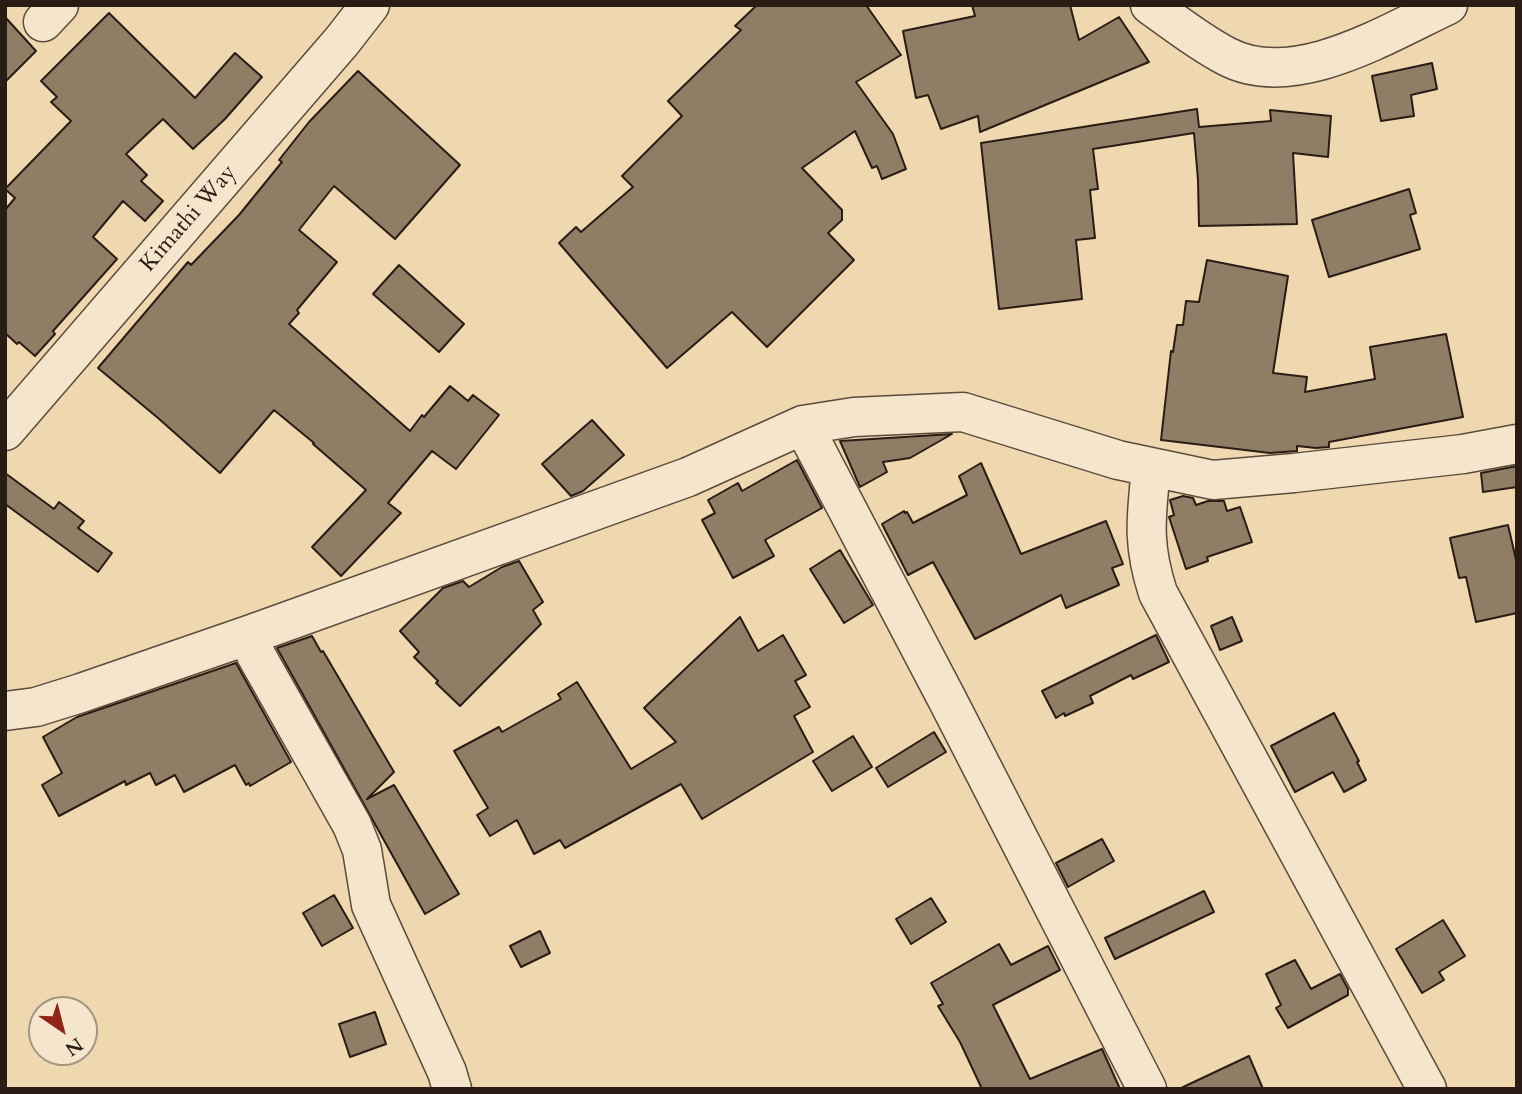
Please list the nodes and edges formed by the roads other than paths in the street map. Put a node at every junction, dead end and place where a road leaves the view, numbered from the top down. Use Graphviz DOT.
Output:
graph roads {
  1 [pos="370,5"];
  2 [pos="1150,5"];
  3 [pos="1448,5"];
  4 [pos="803,425"];
  5 [pos="5,431"];
  6 [pos="1517,444"];
  7 [pos="1151,469"];
  8 [pos="249,635"];
  9 [pos="5,711"];
  10 [pos="452,1089"];
  11 [pos="1147,1089"];
  12 [pos="1427,1089"];
  1 -- 5 [label="street, Kimathi Way"];
  2 -- 3 [label="street"];
  4 -- 7 [label="street"];
  4 -- 8 [label="street"];
  4 -- 11 [label="street"];
  6 -- 7 [label="street"];
  7 -- 12 [label="street"];
  8 -- 9 [label="street"];
  8 -- 10 [label="street"];
}
